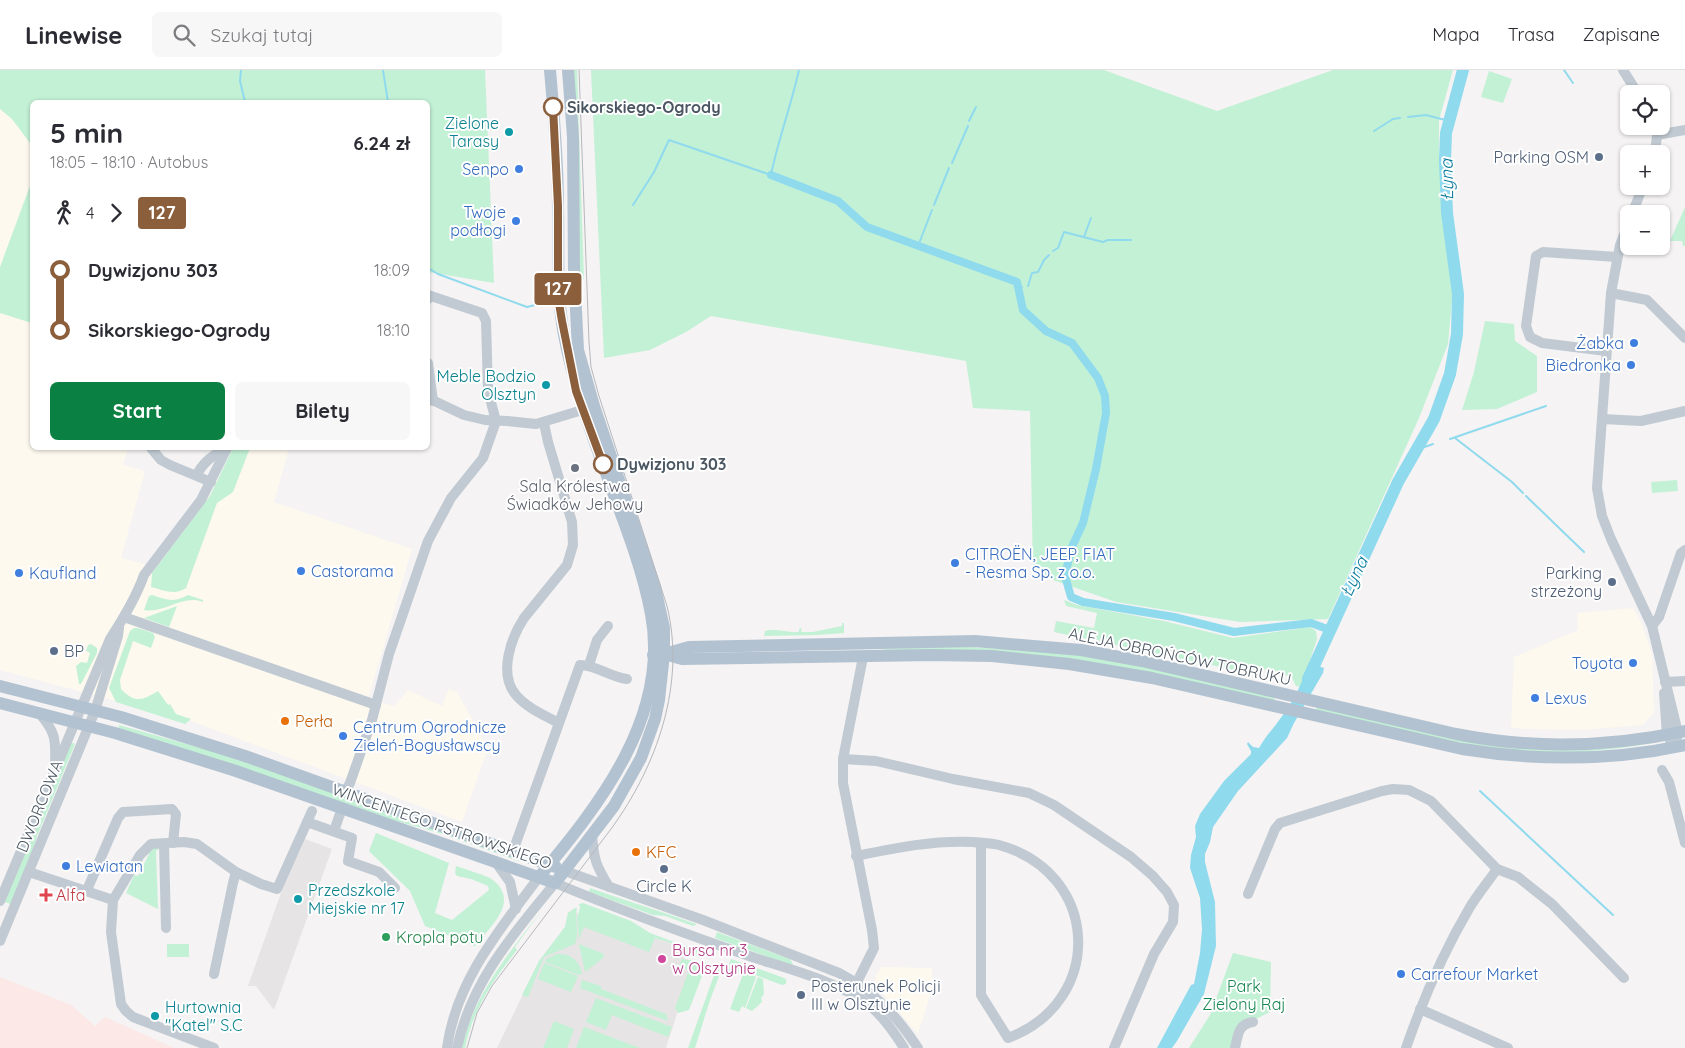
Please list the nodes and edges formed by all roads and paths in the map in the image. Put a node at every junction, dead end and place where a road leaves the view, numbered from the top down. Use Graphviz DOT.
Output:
graph roads {
  1 [pos="550,70"];
  2 [pos="568,70"];
  3 [pos="1623,70"];
  4 [pos="1632,85"];
  5 [pos="1670,130"];
  6 [pos="1685,130"];
  7 [pos="1620,251"];
  8 [pos="1618,258"];
  9 [pos="1611,293"];
  10 [pos="430,297"];
  11 [pos="1685,338"];
  12 [pos="1606,351"];
  13 [pos="430,399"];
  14 [pos="588,408"];
  15 [pos="1685,411"];
  16 [pos="1602,419"];
  17 [pos="496,421"];
  18 [pos="544,423"];
  19 [pos="153,450"];
  20 [pos="222,450"];
  21 [pos="226,450"];
  22 [pos="197,475"];
  23 [pos="211,482"];
  24 [pos="1685,550"];
  25 [pos="122,621"];
  26 [pos="608,626"];
  27 [pos="1652,626"];
  28 [pos="659,654"];
  29 [pos="863,657"];
  30 [pos="682,659"];
  31 [pos="589,665"];
  32 [pos="627,679"];
  33 [pos="662,680"];
  34 [pos="1685,681"];
  35 [pos="1665,682"];
  36 [pos="0,686"];
  37 [pos="0,703"];
  38 [pos="376,705"];
  39 [pos="81,706"];
  40 [pos="95,711"];
  41 [pos="39,713"];
  42 [pos="75,723"];
  43 [pos="559,723"];
  44 [pos="89,726"];
  45 [pos="1677,733"];
  46 [pos="1680,746"];
  47 [pos="843,759"];
  48 [pos="55,770"];
  49 [pos="1662,770"];
  50 [pos="345,792"];
  51 [pos="342,808"];
  52 [pos="312,811"];
  53 [pos="307,822"];
  54 [pos="334,831"];
  55 [pos="592,835"];
  56 [pos="169,843"];
  57 [pos="981,843"];
  58 [pos="1685,844"];
  59 [pos="513,851"];
  60 [pos="856,856"];
  61 [pos="495,861"];
  62 [pos="549,865"];
  63 [pos="1497,869"];
  64 [pos="565,871"];
  65 [pos="29,872"];
  66 [pos="236,872"];
  67 [pos="539,877"];
  68 [pos="555,883"];
  69 [pos="609,887"];
  70 [pos="2,888"];
  71 [pos="395,888"];
  72 [pos="87,890"];
  73 [pos="1248,894"];
  74 [pos="0,900"];
  75 [pos="113,900"];
  76 [pos="516,909"];
  77 [pos="166,928"];
  78 [pos="0,941"];
  79 [pos="801,958"];
  80 [pos="795,972"];
  81 [pos="214,974"];
  82 [pos="1624,978"];
  83 [pos="857,982"];
  84 [pos="850,993"];
  85 [pos="1420,1009"];
  86 [pos="1254,1022"];
  87 [pos="1009,1043"];
  88 [pos="214,1048"];
  89 [pos="447,1048"];
  90 [pos="457,1048"];
  91 [pos="904,1048"];
  92 [pos="918,1048"];
  93 [pos="1114,1048"];
  94 [pos="1235,1048"];
  95 [pos="1406,1048"];
  96 [pos="1508,1048"];
  1 -- 14 [label="main road"];
  2 -- 14 [label="main road"];
  3 -- 4 [label="street"];
  5 -- 6 [label="street"];
  7 -- 8 [label="street"];
  8 -- 9 [label="street"];
  8 -- 12 [label="street"];
  9 -- 11 [label="street"];
  9 -- 12 [label="street"];
  10 -- 17 [label="street"];
  12 -- 16 [label="street"];
  13 -- 17 [label="street"];
  14 -- 18 [label="street"];
  14 -- 28 [label="main road"];
  15 -- 16 [label="street"];
  16 -- 27 [label="street"];
  17 -- 18 [label="street"];
  17 -- 38 [label="street, WINCENTEGO PSTROWSKIEGO"];
  18 -- 43 [label="street"];
  19 -- 22 [label="street"];
  20 -- 22 [label="street"];
  21 -- 23 [label="street"];
  22 -- 23 [label="street"];
  23 -- 25 [label="street"];
  24 -- 27 [label="street"];
  25 -- 38 [label="street"];
  25 -- 39 [label="street"];
  25 -- 40 [label="street"];
  26 -- 31 [label="street"];
  27 -- 35 [label="street"];
  28 -- 30 [label="main road, ALEJA OBROŃCÓW TOBRUKU"];
  28 -- 33 [label="main road"];
  28 -- 45 [label="main road, ALEJA OBROŃCÓW TOBRUKU"];
  28 -- 62 [label="main road"];
  29 -- 30 [label="main road, ALEJA OBROŃCÓW TOBRUKU"];
  29 -- 46 [label="main road, ALEJA OBROŃCÓW TOBRUKU"];
  29 -- 47 [label="street"];
  30 -- 33 [label="main road"];
  31 -- 32 [label="street"];
  31 -- 43 [label="street"];
  33 -- 55 [label="main road"];
  34 -- 35 [label="street"];
  35 -- 45 [label="street"];
  36 -- 39 [label="main road, WINCENTEGO PSTROWSKIEGO"];
  37 -- 41 [label="main road"];
  38 -- 50 [label="street, WINCENTEGO PSTROWSKIEGO"];
  39 -- 40 [label="main road, WINCENTEGO PSTROWSKIEGO"];
  39 -- 42 [label="street, DWORCOWA"];
  40 -- 44 [label="street, DWORCOWA"];
  40 -- 50 [label="main road, WINCENTEGO PSTROWSKIEGO"];
  41 -- 42 [label="main road, WINCENTEGO PSTROWSKIEGO"];
  41 -- 48 [label="street"];
  42 -- 44 [label="main road, WINCENTEGO PSTROWSKIEGO"];
  42 -- 48 [label="street, DWORCOWA"];
  43 -- 59 [label="street"];
  44 -- 51 [label="main road, WINCENTEGO PSTROWSKIEGO"];
  44 -- 65 [label="street, DWORCOWA"];
  45 -- 46 [label="street"];
  47 -- 60 [label="street"];
  47 -- 93 [label="street"];
  48 -- 70 [label="street, DWORCOWA"];
  49 -- 58 [label="street"];
  50 -- 59 [label="main road, WINCENTEGO PSTROWSKIEGO"];
  51 -- 54 [label="street"];
  51 -- 61 [label="main road, WINCENTEGO PSTROWSKIEGO"];
  52 -- 53 [label="street"];
  53 -- 54 [label="street"];
  53 -- 66 [label="street"];
  54 -- 71 [label="street"];
  55 -- 64 [label="main road"];
  55 -- 69 [label="street"];
  56 -- 66 [label="street"];
  56 -- 72 [label="street"];
  56 -- 75 [label="street"];
  56 -- 77 [label="street"];
  57 -- 60 [label="street"];
  57 -- 87 [label="street"];
  57 -- 87 [label="street"];
  59 -- 62 [label="main road, WINCENTEGO PSTROWSKIEGO"];
  60 -- 83 [label="street"];
  61 -- 67 [label="main road, WINCENTEGO PSTROWSKIEGO"];
  61 -- 76 [label="street"];
  62 -- 64 [label="main road, WINCENTEGO PSTROWSKIEGO"];
  62 -- 67 [label="main road"];
  63 -- 73 [label="street"];
  63 -- 82 [label="street"];
  63 -- 85 [label="street"];
  64 -- 68 [label="main road"];
  64 -- 69 [label="street, WINCENTEGO PSTROWSKIEGO"];
  65 -- 72 [label="street"];
  65 -- 78 [label="street, DWORCOWA"];
  66 -- 81 [label="street"];
  67 -- 68 [label="main road, WINCENTEGO PSTROWSKIEGO"];
  67 -- 76 [label="street"];
  68 -- 80 [label="street, WINCENTEGO PSTROWSKIEGO"];
  68 -- 90 [label="street"];
  69 -- 79 [label="street, WINCENTEGO PSTROWSKIEGO"];
  70 -- 74 [label="street, DWORCOWA"];
  72 -- 75 [label="street"];
  75 -- 88 [label="street"];
  76 -- 89 [label="street"];
  79 -- 80 [label="street"];
  79 -- 83 [label="street, WINCENTEGO PSTROWSKIEGO"];
  80 -- 84 [label="street, WINCENTEGO PSTROWSKIEGO"];
  83 -- 84 [label="street"];
  83 -- 92 [label="street, WINCENTEGO PSTROWSKIEGO"];
  84 -- 91 [label="street, WINCENTEGO PSTROWSKIEGO"];
  85 -- 95 [label="street"];
  85 -- 96 [label="street"];
  86 -- 94 [label="street"];
}
